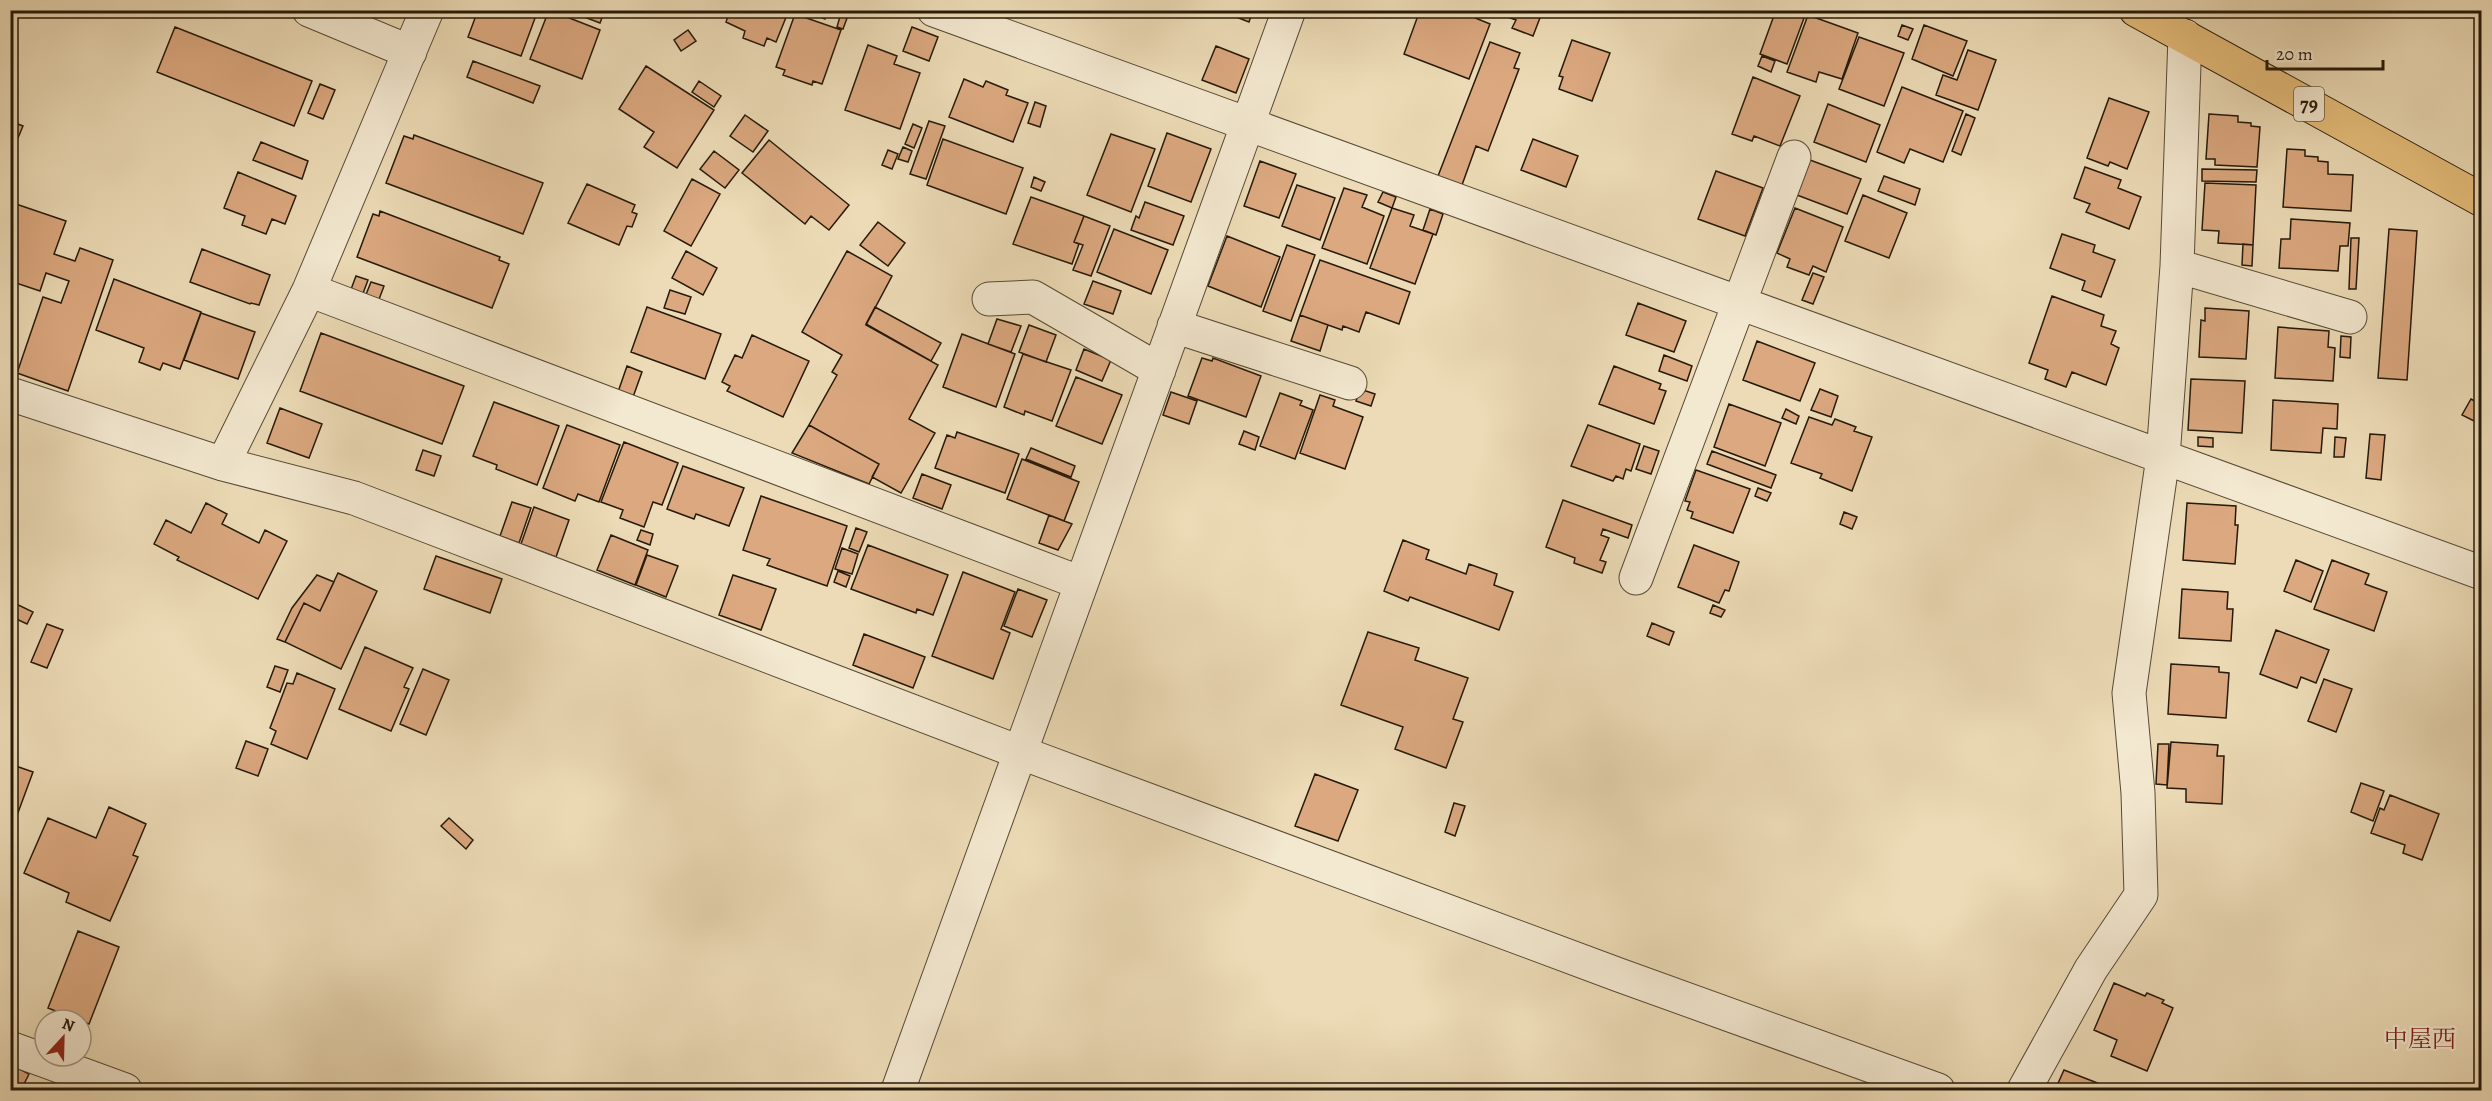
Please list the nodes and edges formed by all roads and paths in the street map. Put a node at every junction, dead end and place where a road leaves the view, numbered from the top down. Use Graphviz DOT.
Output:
graph roads {
  1 [pos="309,10"];
  2 [pos="427,10"];
  3 [pos="934,10"];
  4 [pos="1289,10"];
  5 [pos="2136,10"];
  6 [pos="2185,36"];
  7 [pos="410,52"];
  8 [pos="1248,125"];
  9 [pos="1794,157"];
  10 [pos="2481,200"];
  11 [pos="2177,266"];
  12 [pos="309,291"];
  13 [pos="989,299"];
  14 [pos="1739,303"];
  15 [pos="2350,317"];
  16 [pos="1174,326"];
  17 [pos="1159,370"];
  18 [pos="1350,382"];
  19 [pos="10,394"];
  20 [pos="2163,458"];
  21 [pos="223,464"];
  22 [pos="2481,573"];
  23 [pos="1636,578"];
  24 [pos="1081,583"];
  25 [pos="1019,752"];
  26 [pos="10,1048"];
  27 [pos="125,1090"];
  28 [pos="898,1090"];
  29 [pos="1938,1090"];
  30 [pos="2024,1090"];
  1 -- 7 [label="street"];
  2 -- 7 [label="street"];
  3 -- 8 [label="street"];
  4 -- 8 [label="street"];
  5 -- 6 [label="main road, 79"];
  6 -- 10 [label="main road, 79"];
  6 -- 11 [label="street"];
  7 -- 12 [label="street"];
  8 -- 14 [label="street"];
  8 -- 16 [label="street"];
  9 -- 14 [label="street"];
  11 -- 15 [label="street"];
  11 -- 20 [label="street"];
  12 -- 21 [label="street"];
  12 -- 24 [label="street"];
  13 -- 17 [label="street"];
  14 -- 20 [label="street"];
  14 -- 23 [label="street"];
  16 -- 17 [label="street"];
  16 -- 18 [label="street"];
  17 -- 24 [label="street"];
  19 -- 21 [label="street"];
  20 -- 22 [label="street"];
  20 -- 30 [label="street"];
  21 -- 25 [label="street"];
  24 -- 25 [label="street"];
  25 -- 28 [label="street"];
  25 -- 29 [label="street"];
  26 -- 27 [label="street"];
}
